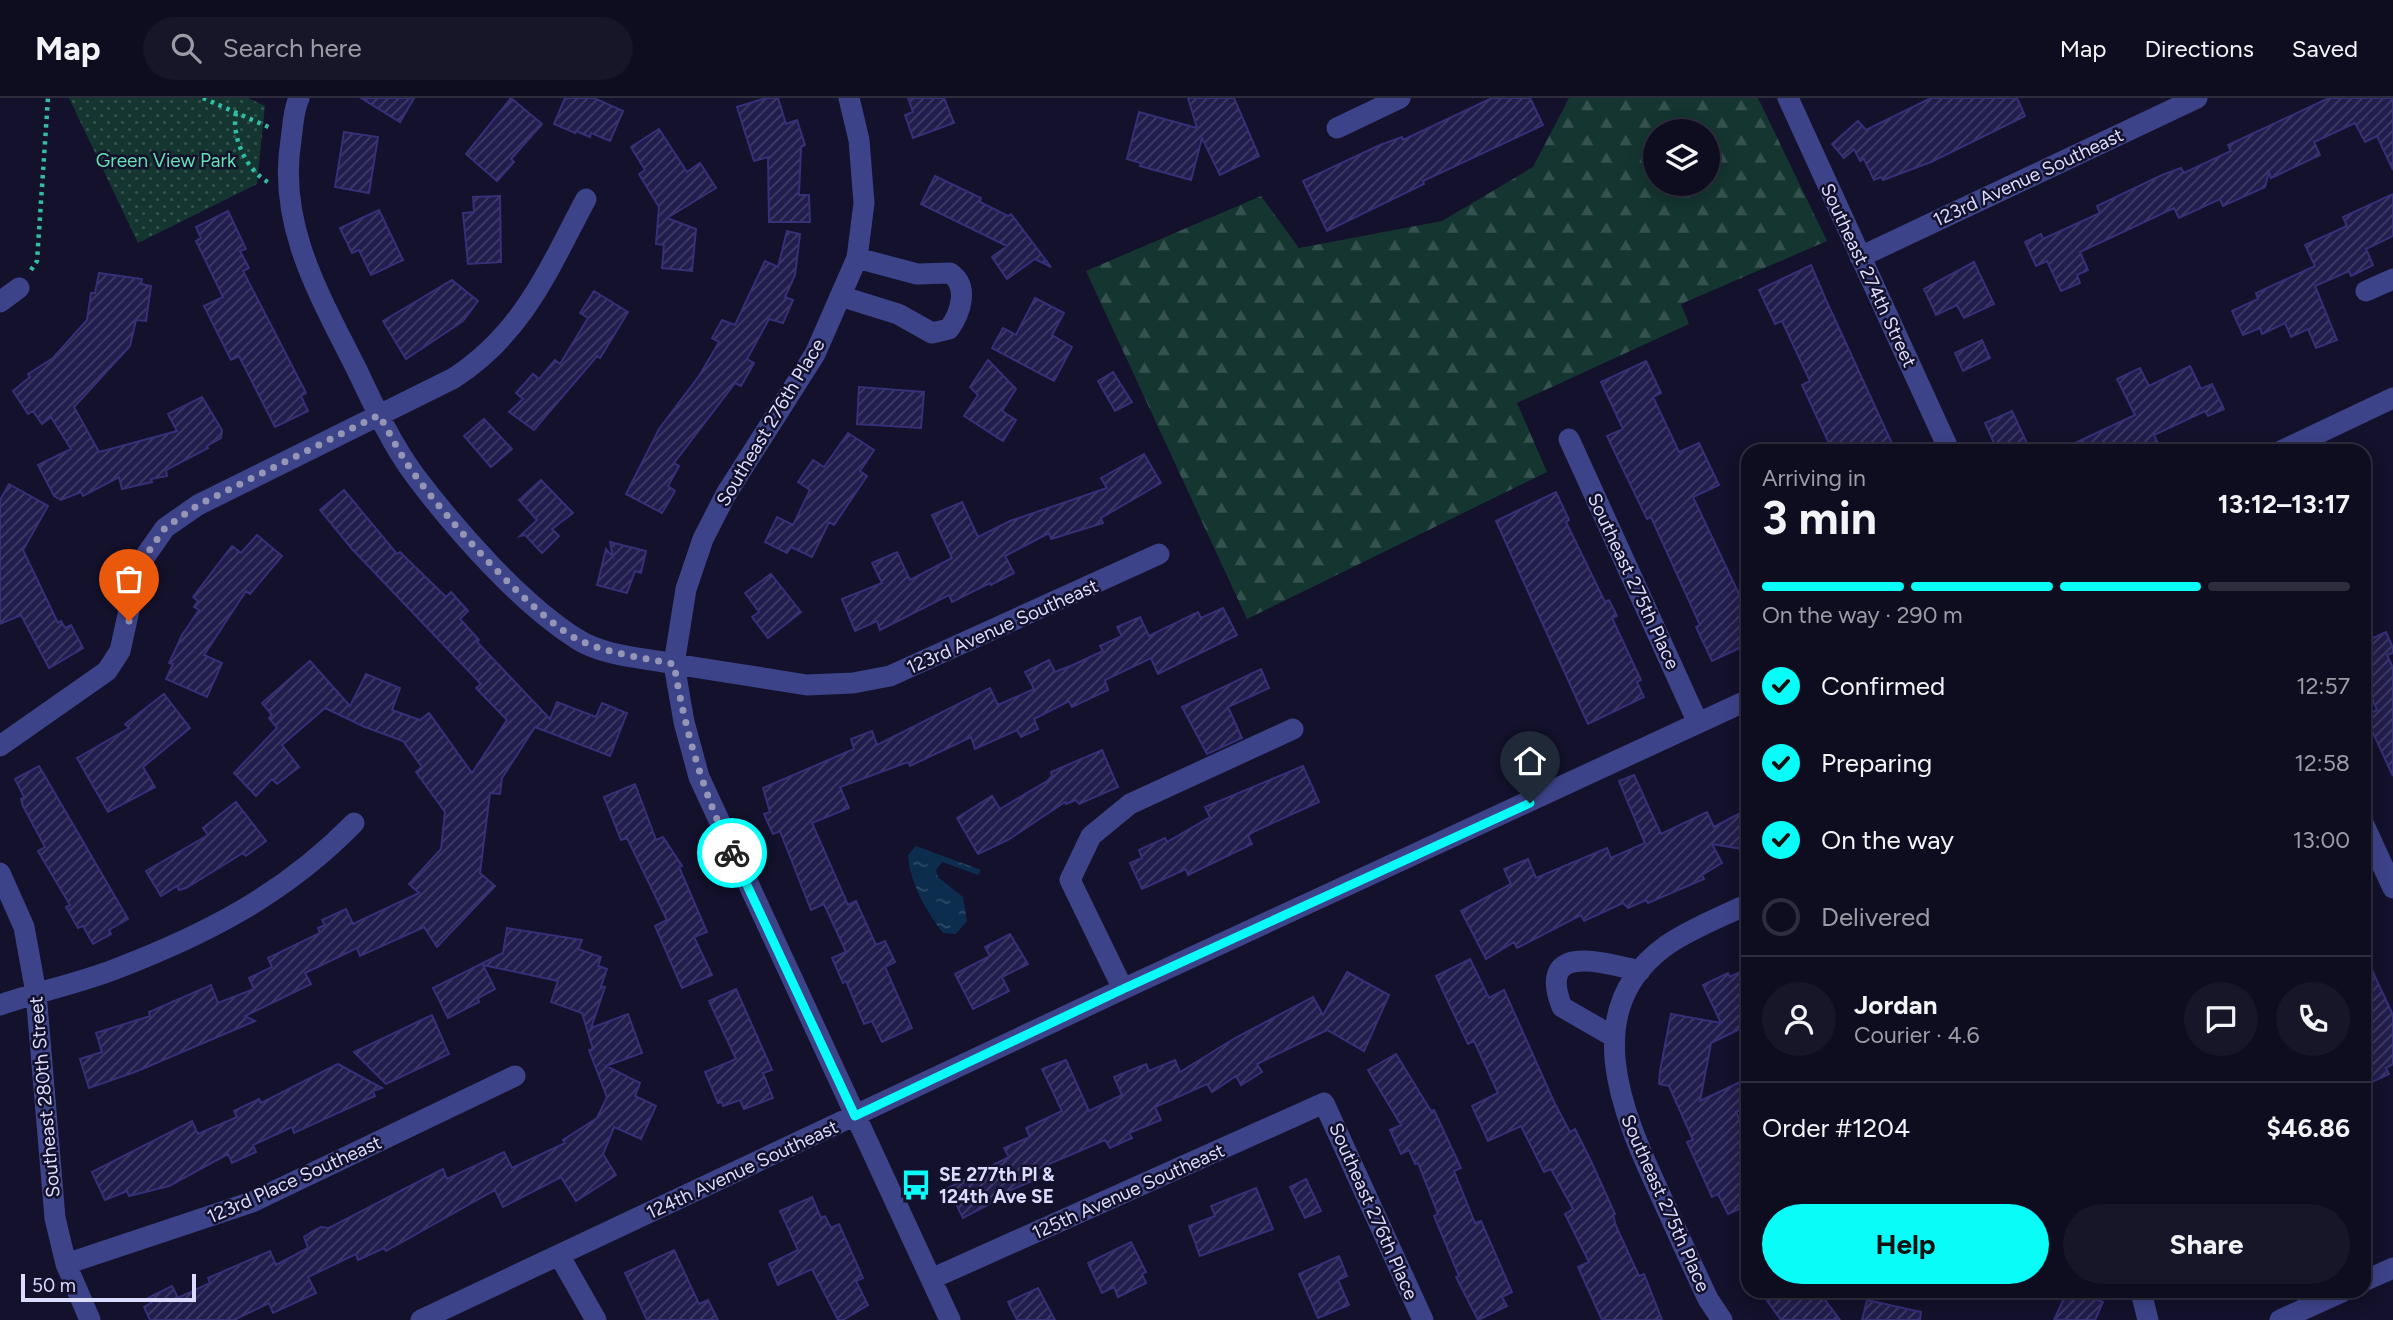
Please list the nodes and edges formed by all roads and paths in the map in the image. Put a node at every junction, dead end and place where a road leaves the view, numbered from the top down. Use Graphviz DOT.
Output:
graph roads {
  1 [pos="48,98"];
  2 [pos="203,98"];
  3 [pos="299,98"];
  4 [pos="849,98"];
  5 [pos="1400,98"];
  6 [pos="1788,98"];
  7 [pos="2197,98"];
  8 [pos="236,113"];
  9 [pos="1337,128"];
  10 [pos="291,136"];
  11 [pos="289,193"];
  12 [pos="586,199"];
  13 [pos="1860,257"];
  14 [pos="857,258"];
  15 [pos="2393,279"];
  16 [pos="19,288"];
  17 [pos="2366,291"];
  18 [pos="840,296"];
  19 [pos="0,302"];
  20 [pos="2393,398"];
  21 [pos="379,415"];
  22 [pos="1569,439"];
  23 [pos="1946,444"];
  24 [pos="2296,444"];
  25 [pos="1159,554"];
  26 [pos="674,664"];
  27 [pos="1741,703"];
  28 [pos="1698,723"];
  29 [pos="1293,729"];
  30 [pos="0,746"];
  31 [pos="354,823"];
  32 [pos="2371,840"];
  33 [pos="0,873"];
  34 [pos="2393,888"];
  35 [pos="1741,908"];
  36 [pos="1640,971"];
  37 [pos="1123,989"];
  38 [pos="36,993"];
  39 [pos="0,1005"];
  40 [pos="1614,1037"];
  41 [pos="515,1076"];
  42 [pos="1324,1102"];
  43 [pos="855,1116"];
  44 [pos="559,1255"];
  45 [pos="66,1264"];
  46 [pos="2393,1268"];
  47 [pos="2371,1278"];
  48 [pos="931,1279"];
  49 [pos="2142,1298"];
  50 [pos="2329,1298"];
  51 [pos="90,1320"];
  52 [pos="421,1320"];
  53 [pos="596,1320"];
  54 [pos="950,1320"];
  55 [pos="1423,1320"];
  56 [pos="1722,1320"];
  57 [pos="2148,1320"];
  58 [pos="2280,1320"];
  1 -- 16 [label="path"];
  2 -- 8 [label="path"];
  3 -- 10 [label="street, 123rd Avenue Southeast"];
  4 -- 14 [label="street, Southeast 276th Place"];
  5 -- 9 [label="street"];
  6 -- 13 [label="street, Southeast 274th Street"];
  7 -- 13 [label="street, 123rd Avenue Southeast"];
  8 -- 10 [label="path"];
  8 -- 11 [label="path"];
  10 -- 11 [label="street, 123rd Avenue Southeast"];
  11 -- 21 [label="street, 123rd Avenue Southeast"];
  12 -- 21 [label="street"];
  13 -- 23 [label="street, Southeast 274th Street"];
  14 -- 18 [label="street, Southeast 276th Place"];
  14 -- 18 [label="street"];
  15 -- 17 [label="street"];
  16 -- 19 [label="street"];
  18 -- 26 [label="street, Southeast 276th Place"];
  20 -- 24 [label="street"];
  21 -- 26 [label="street, 123rd Avenue Southeast"];
  21 -- 30 [label="street"];
  22 -- 28 [label="street, Southeast 275th Place"];
  25 -- 26 [label="street, 123rd Avenue Southeast"];
  26 -- 43 [label="street, Southeast 276th Place"];
  27 -- 28 [label="street, 124th Avenue Southeast"];
  28 -- 37 [label="street, 124th Avenue Southeast"];
  29 -- 37 [label="street"];
  31 -- 38 [label="street"];
  32 -- 34 [label="street"];
  33 -- 38 [label="street, Southeast 280th Street"];
  35 -- 36 [label="street, Southeast 275th Place"];
  36 -- 40 [label="street, Southeast 275th Place"];
  36 -- 40 [label="street"];
  37 -- 43 [label="street, 124th Avenue Southeast"];
  38 -- 39 [label="street"];
  38 -- 45 [label="street, Southeast 280th Street"];
  40 -- 56 [label="street, Southeast 275th Place"];
  41 -- 45 [label="street, 123rd Place Southeast"];
  42 -- 48 [label="street, 125th Avenue Southeast"];
  42 -- 55 [label="street, Southeast 276th Place"];
  43 -- 44 [label="street, 124th Avenue Southeast"];
  43 -- 48 [label="street, Southeast 276th Place"];
  44 -- 52 [label="street, 124th Avenue Southeast"];
  44 -- 53 [label="street"];
  45 -- 51 [label="street, Southeast 280th Street"];
  46 -- 47 [label="street"];
  48 -- 54 [label="street, Southeast 276th Place"];
  49 -- 57 [label="street"];
  50 -- 58 [label="street"];
}
